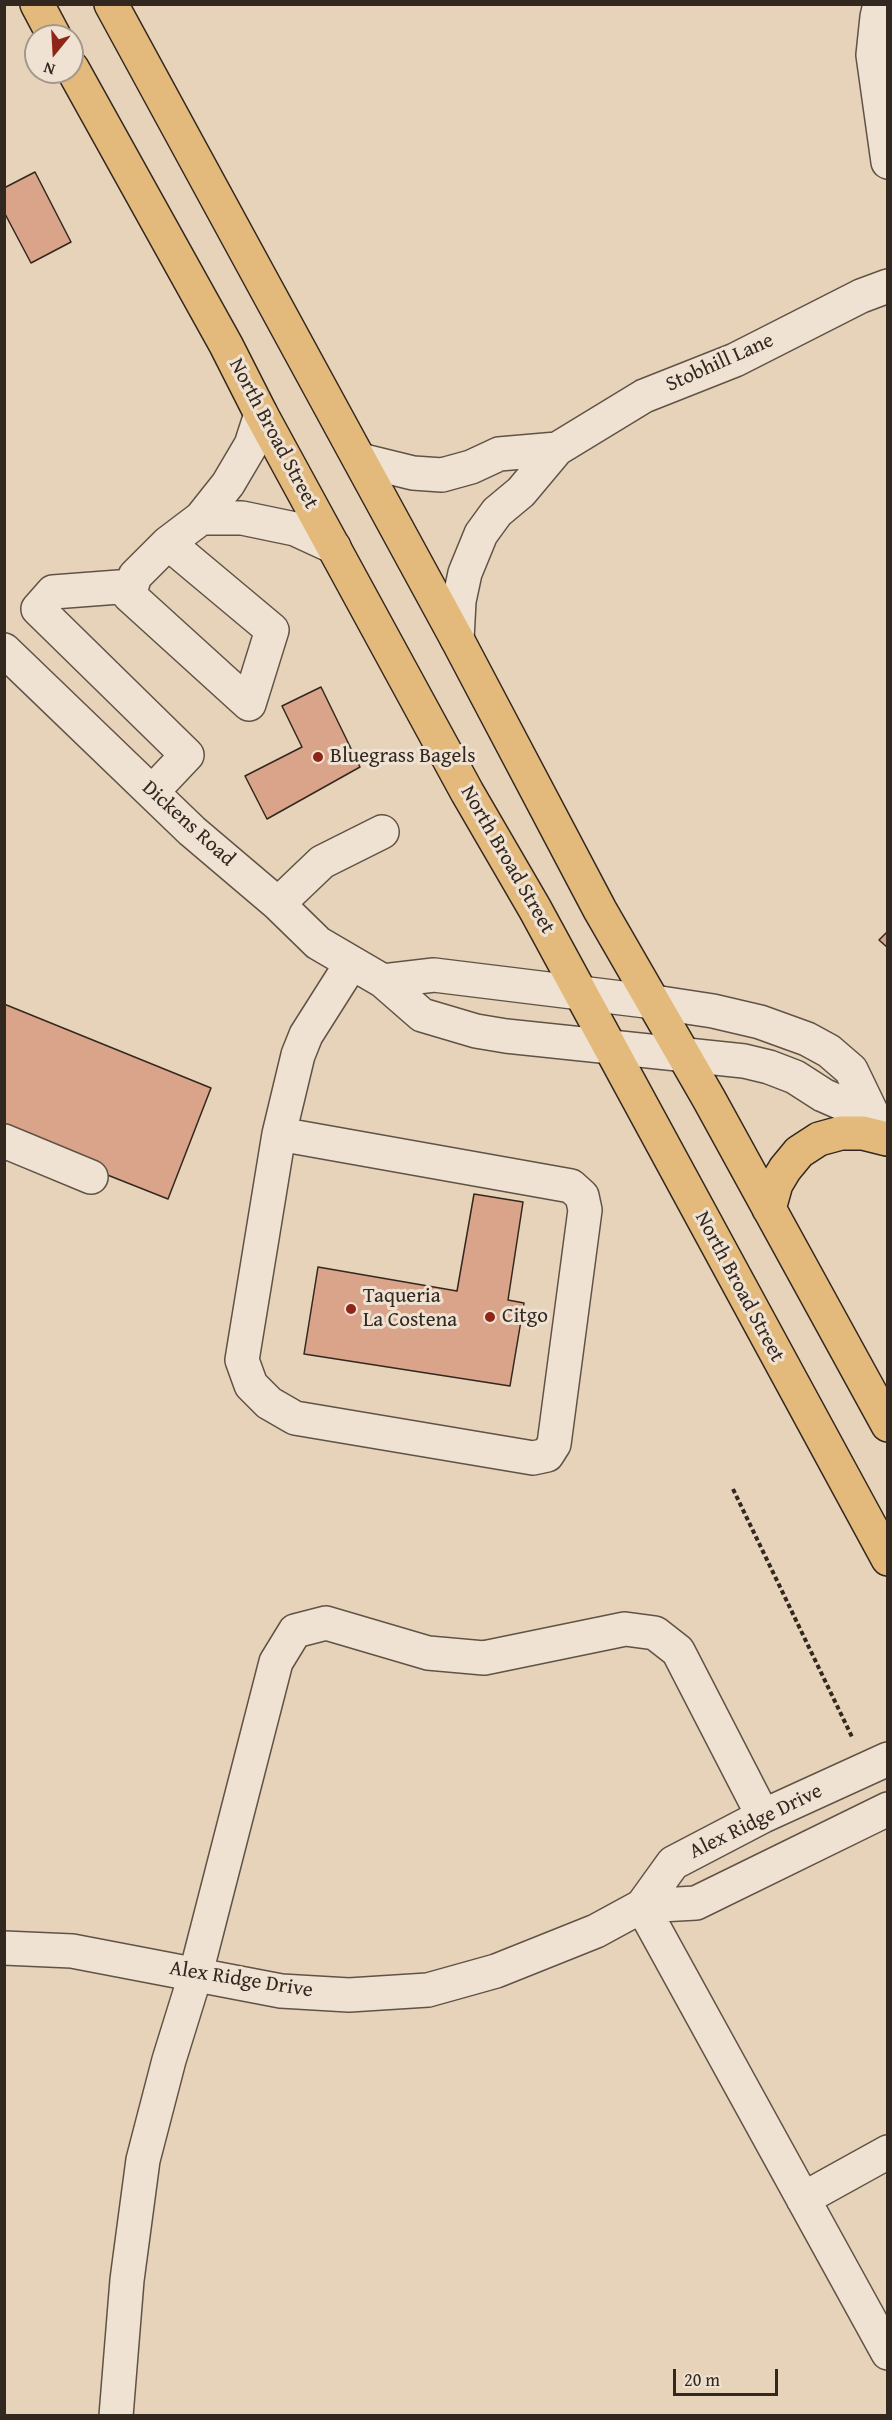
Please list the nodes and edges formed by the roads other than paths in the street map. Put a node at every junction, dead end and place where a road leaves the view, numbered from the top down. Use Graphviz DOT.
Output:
graph roads {
  1 [pos="37,4"];
  2 [pos="111,4"];
  3 [pos="880,4"];
  4 [pos="48,24"];
  5 [pos="81,84"];
  6 [pos="888,162"];
  7 [pos="888,286"];
  8 [pos="261,414"];
  9 [pos="557,449"];
  10 [pos="360,460"];
  11 [pos="201,518"];
  12 [pos="168,543"];
  13 [pos="334,547"];
  14 [pos="132,586"];
  15 [pos="38,609"];
  16 [pos="457,639"];
  17 [pos="4,644"];
  18 [pos="4,650"];
  19 [pos="152,792"];
  20 [pos="382,832"];
  21 [pos="278,904"];
  22 [pos="351,964"];
  23 [pos="383,981"];
  24 [pos="580,992"];
  25 [pos="654,1002"];
  26 [pos="610,1048"];
  27 [pos="683,1055"];
  28 [pos="882,1132"];
  29 [pos="279,1134"];
  30 [pos="4,1142"];
  31 [pos="91,1177"];
  32 [pos="769,1209"];
  33 [pos="888,1425"];
  34 [pos="888,1559"];
  35 [pos="888,1759"];
  36 [pos="888,1809"];
  37 [pos="763,1816"];
  38 [pos="642,1906"];
  39 [pos="4,1948"];
  40 [pos="196,1973"];
  41 [pos="888,2152"];
  42 [pos="803,2199"];
  43 [pos="888,2354"];
  44 [pos="116,2415"];
  1 -- 4 [label="highway"];
  2 -- 10 [label="highway"];
  3 -- 6 [label="street"];
  5 -- 8 [label="highway, North Broad Street"];
  7 -- 9 [label="street, Stobhill Lane"];
  8 -- 11 [label="street"];
  8 -- 13 [label="highway, North Broad Street"];
  9 -- 10 [label="street, Stobhill Lane"];
  9 -- 16 [label="street, Stobhill Lane"];
  10 -- 16 [label="highway"];
  11 -- 12 [label="street"];
  11 -- 13 [label="street"];
  12 -- 14 [label="street"];
  12 -- 14 [label="street"];
  13 -- 24 [label="highway, North Broad Street"];
  14 -- 15 [label="street"];
  15 -- 17 [label="street"];
  15 -- 19 [label="street"];
  16 -- 25 [label="highway"];
  18 -- 19 [label="street, Dickens Road"];
  19 -- 21 [label="street, Dickens Road"];
  20 -- 21 [label="street"];
  21 -- 22 [label="street, Dickens Road"];
  22 -- 23 [label="street, Dickens Road"];
  22 -- 29 [label="street"];
  23 -- 24 [label="street"];
  23 -- 26 [label="street, Dickens Road"];
  24 -- 25 [label="street"];
  24 -- 26 [label="highway, North Broad Street"];
  25 -- 27 [label="highway"];
  25 -- 28 [label="street"];
  26 -- 27 [label="street, Dickens Road"];
  26 -- 34 [label="highway, North Broad Street"];
  27 -- 28 [label="street, Dickens Road"];
  27 -- 32 [label="highway"];
  28 -- 32 [label="highway"];
  29 -- 29 [label="street"];
  30 -- 31 [label="street"];
  32 -- 33 [label="highway"];
  35 -- 37 [label="street, Alex Ridge Drive"];
  36 -- 38 [label="street, Alex Ridge Drive"];
  37 -- 38 [label="street, Alex Ridge Drive"];
  37 -- 40 [label="street"];
  38 -- 40 [label="street, Alex Ridge Drive"];
  38 -- 42 [label="street"];
  39 -- 40 [label="street, Alex Ridge Drive"];
  40 -- 44 [label="street"];
  41 -- 42 [label="street"];
  42 -- 43 [label="street"];
}
